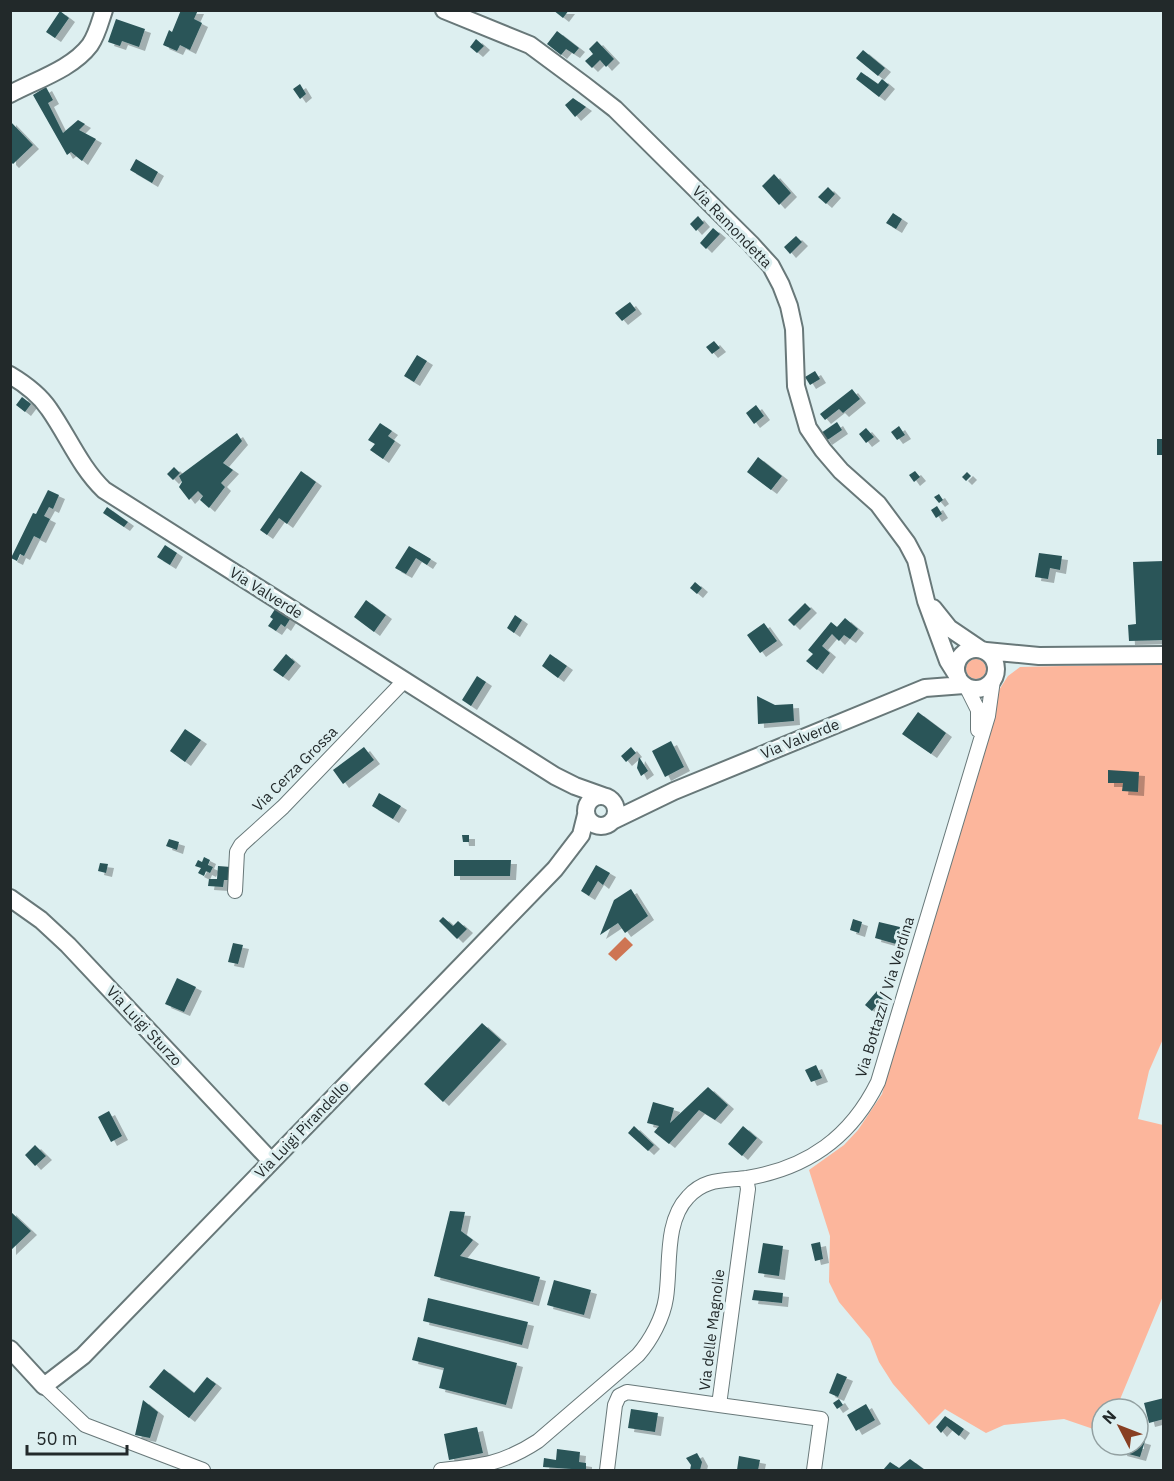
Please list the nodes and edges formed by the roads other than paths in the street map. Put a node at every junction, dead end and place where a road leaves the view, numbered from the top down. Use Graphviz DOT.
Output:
graph roads {
  1 [pos="104,10"];
  2 [pos="444,10"];
  3 [pos="10,94"];
  4 [pos="10,375"];
  5 [pos="926,601"];
  6 [pos="983,650"];
  7 [pos="1164,655"];
  8 [pos="1039,656"];
  9 [pos="960,674"];
  10 [pos="994,678"];
  11 [pos="404,681"];
  12 [pos="977,747"];
  13 [pos="555,776"];
  14 [pos="674,791"];
  15 [pos="606,797"];
  16 [pos="586,812"];
  17 [pos="611,822"];
  18 [pos="555,869"];
  19 [pos="235,891"];
  20 [pos="10,898"];
  21 [pos="271,1161"];
  22 [pos="746,1178"];
  23 [pos="10,1349"];
  24 [pos="44,1386"];
  25 [pos="719,1405"];
  26 [pos="504,1466"];
  27 [pos="203,1470"];
  28 [pos="441,1470"];
  29 [pos="607,1470"];
  30 [pos="814,1470"];
  1 -- 3 [label="street"];
  2 -- 5 [label="street, Via Ramondetta"];
  4 -- 11 [label="street, Via Valverde"];
  5 -- 6 [label="street"];
  5 -- 9 [label="street, Via Ramondetta"];
  6 -- 8 [label="street"];
  6 -- 9 [label="street"];
  6 -- 10 [label="street"];
  7 -- 8 [label="street"];
  8 -- 10 [label="street"];
  9 -- 10 [label="street"];
  9 -- 12 [label="street"];
  9 -- 14 [label="street, Via Valverde"];
  10 -- 12 [label="street"];
  11 -- 13 [label="street, Via Valverde"];
  11 -- 19 [label="street, Via Cerza Grossa"];
  12 -- 22 [label="street, Via Bottazzi / Via Verdina"];
  13 -- 15 [label="street"];
  13 -- 16 [label="street"];
  14 -- 15 [label="street"];
  14 -- 17 [label="street"];
  15 -- 16 [label="street"];
  15 -- 17 [label="street"];
  16 -- 17 [label="street"];
  16 -- 18 [label="street"];
  17 -- 18 [label="street"];
  18 -- 21 [label="street, Via Luigi Pirandello"];
  20 -- 21 [label="street, Via Luigi Sturzo"];
  21 -- 24 [label="street, Via Luigi Pirandello"];
  22 -- 25 [label="street, Via delle Magnolie"];
  22 -- 26 [label="street, Via Bottazzi / Via Verdina"];
  23 -- 24 [label="street"];
  24 -- 27 [label="street"];
  25 -- 29 [label="street"];
  25 -- 30 [label="street, Via delle Magnolie"];
  26 -- 28 [label="street, Via Bottazzi / Via Verdina"];
}
